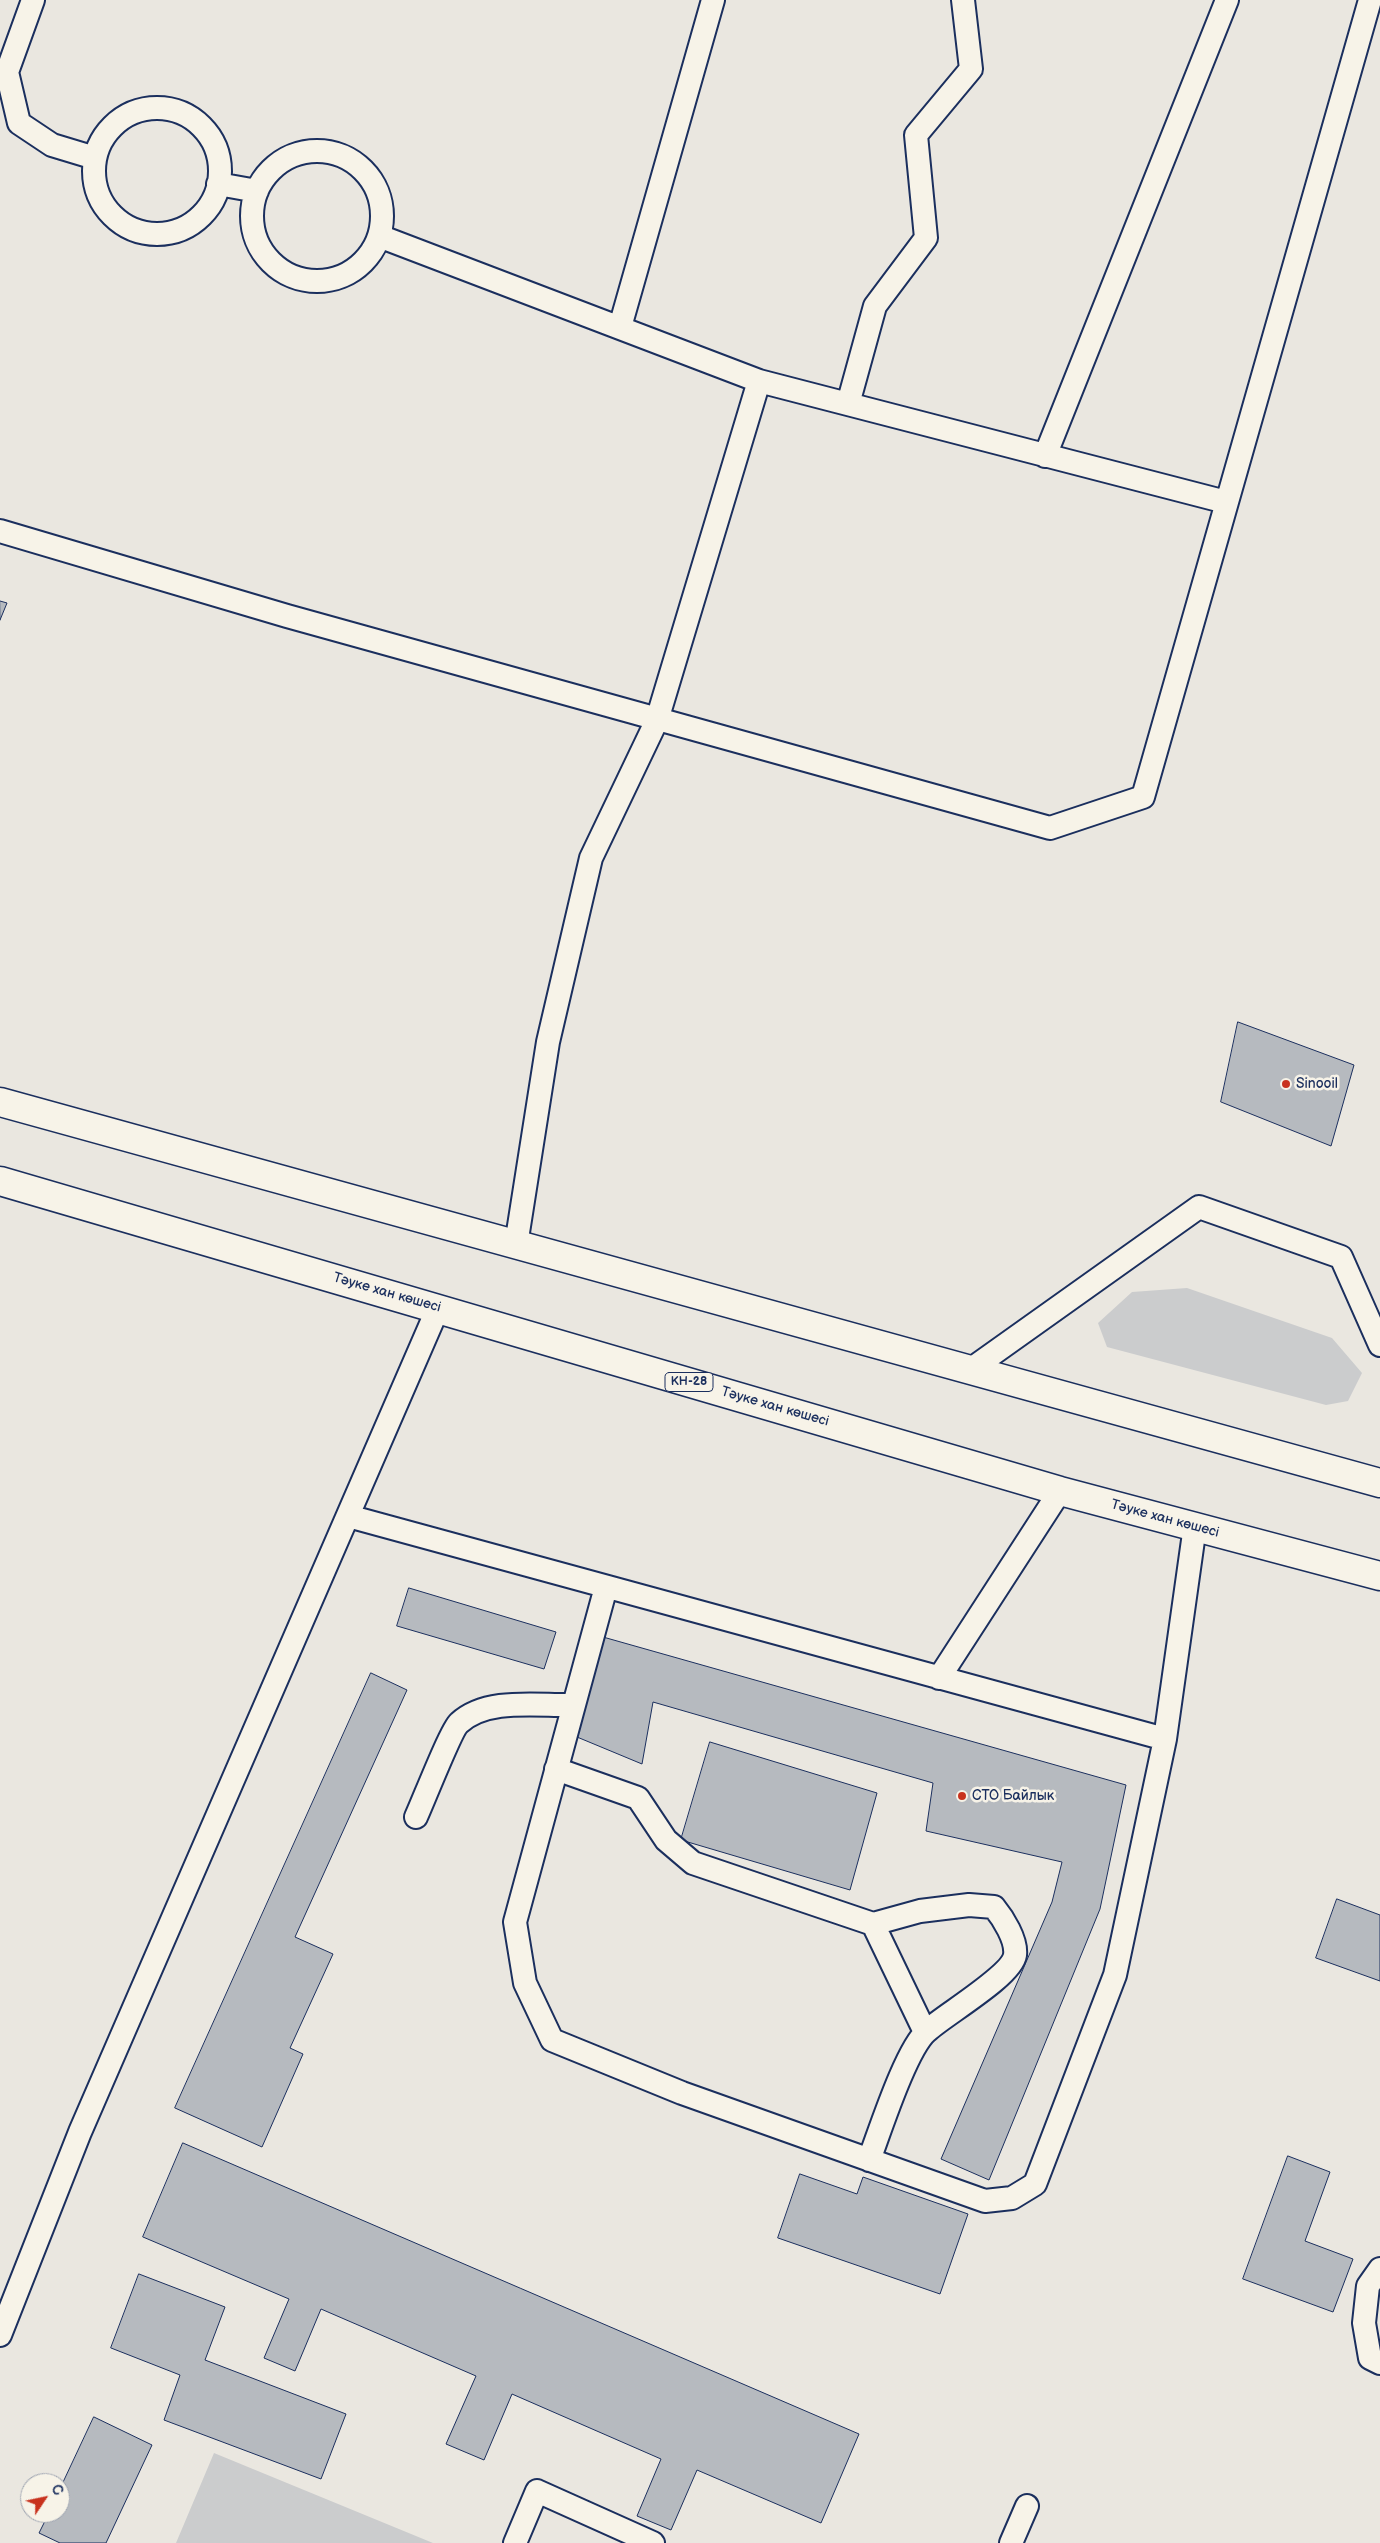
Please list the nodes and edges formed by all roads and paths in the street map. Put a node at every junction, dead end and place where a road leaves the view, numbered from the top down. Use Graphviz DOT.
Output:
graph roads {
  1 [pos="33,0"];
  2 [pos="713,0"];
  3 [pos="963,0"];
  4 [pos="1228,0"];
  5 [pos="1370,0"];
  6 [pos="95,158"];
  7 [pos="218,184"];
  8 [pos="257,192"];
  9 [pos="379,236"];
  10 [pos="620,327"];
  11 [pos="759,381"];
  12 [pos="848,404"];
  13 [pos="1045,456"];
  14 [pos="1226,502"];
  15 [pos="0,531"];
  16 [pos="657,720"];
  17 [pos="0,1102"];
  18 [pos="0,1181"];
  19 [pos="516,1245"];
  20 [pos="438,1308"];
  21 [pos="1380,1345"];
  22 [pos="970,1370"];
  23 [pos="1380,1483"];
  24 [pos="1060,1491"];
  25 [pos="348,1516"];
  26 [pos="1195,1526"];
  27 [pos="1380,1576"];
  28 [pos="606,1587"];
  29 [pos="939,1678"];
  30 [pos="574,1705"];
  31 [pos="1165,1739"];
  32 [pos="556,1769"];
  33 [pos="416,1817"];
  34 [pos="873,1924"];
  35 [pos="925,2032"];
  36 [pos="869,2160"];
  37 [pos="1380,2269"];
  38 [pos="0,2335"];
  39 [pos="1380,2363"];
  40 [pos="1027,2506"];
  41 [pos="515,2543"];
  42 [pos="653,2543"];
  43 [pos="1011,2543"];
  1 -- 6 [label="lane"];
  2 -- 10 [label="lane"];
  3 -- 12 [label="lane"];
  4 -- 13 [label="lane"];
  5 -- 14 [label="lane"];
  6 -- 7 [label="lane"];
  6 -- 7 [label="lane"];
  7 -- 8 [label="lane"];
  8 -- 9 [label="lane"];
  8 -- 9 [label="lane"];
  9 -- 10 [label="lane"];
  10 -- 11 [label="lane"];
  11 -- 12 [label="lane"];
  11 -- 16 [label="lane"];
  12 -- 13 [label="lane"];
  13 -- 14 [label="lane"];
  14 -- 16 [label="lane"];
  15 -- 16 [label="lane"];
  16 -- 19 [label="lane"];
  17 -- 19 [label="main road"];
  18 -- 20 [label="main road, Тәуке хан көшесі / КН-28"];
  19 -- 22 [label="main road"];
  20 -- 24 [label="main road, Тәуке хан көшесі / КН-28"];
  20 -- 25 [label="lane"];
  21 -- 22 [label="lane"];
  22 -- 23 [label="main road"];
  24 -- 26 [label="main road, Тәуке хан көшесі / КН-28"];
  24 -- 29 [label="lane"];
  25 -- 28 [label="lane"];
  25 -- 38 [label="lane"];
  26 -- 27 [label="main road, Тәуке хан көшесі / КН-28"];
  26 -- 31 [label="lane"];
  28 -- 29 [label="lane"];
  28 -- 30 [label="lane"];
  29 -- 31 [label="lane"];
  30 -- 32 [label="lane"];
  30 -- 33 [label="lane"];
  31 -- 36 [label="lane"];
  32 -- 34 [label="lane"];
  32 -- 36 [label="lane"];
  34 -- 35 [label="lane"];
  34 -- 35 [label="lane"];
  35 -- 36 [label="lane"];
  37 -- 39 [label="lane"];
  40 -- 43 [label="lane"];
  41 -- 42 [label="lane"];
}
